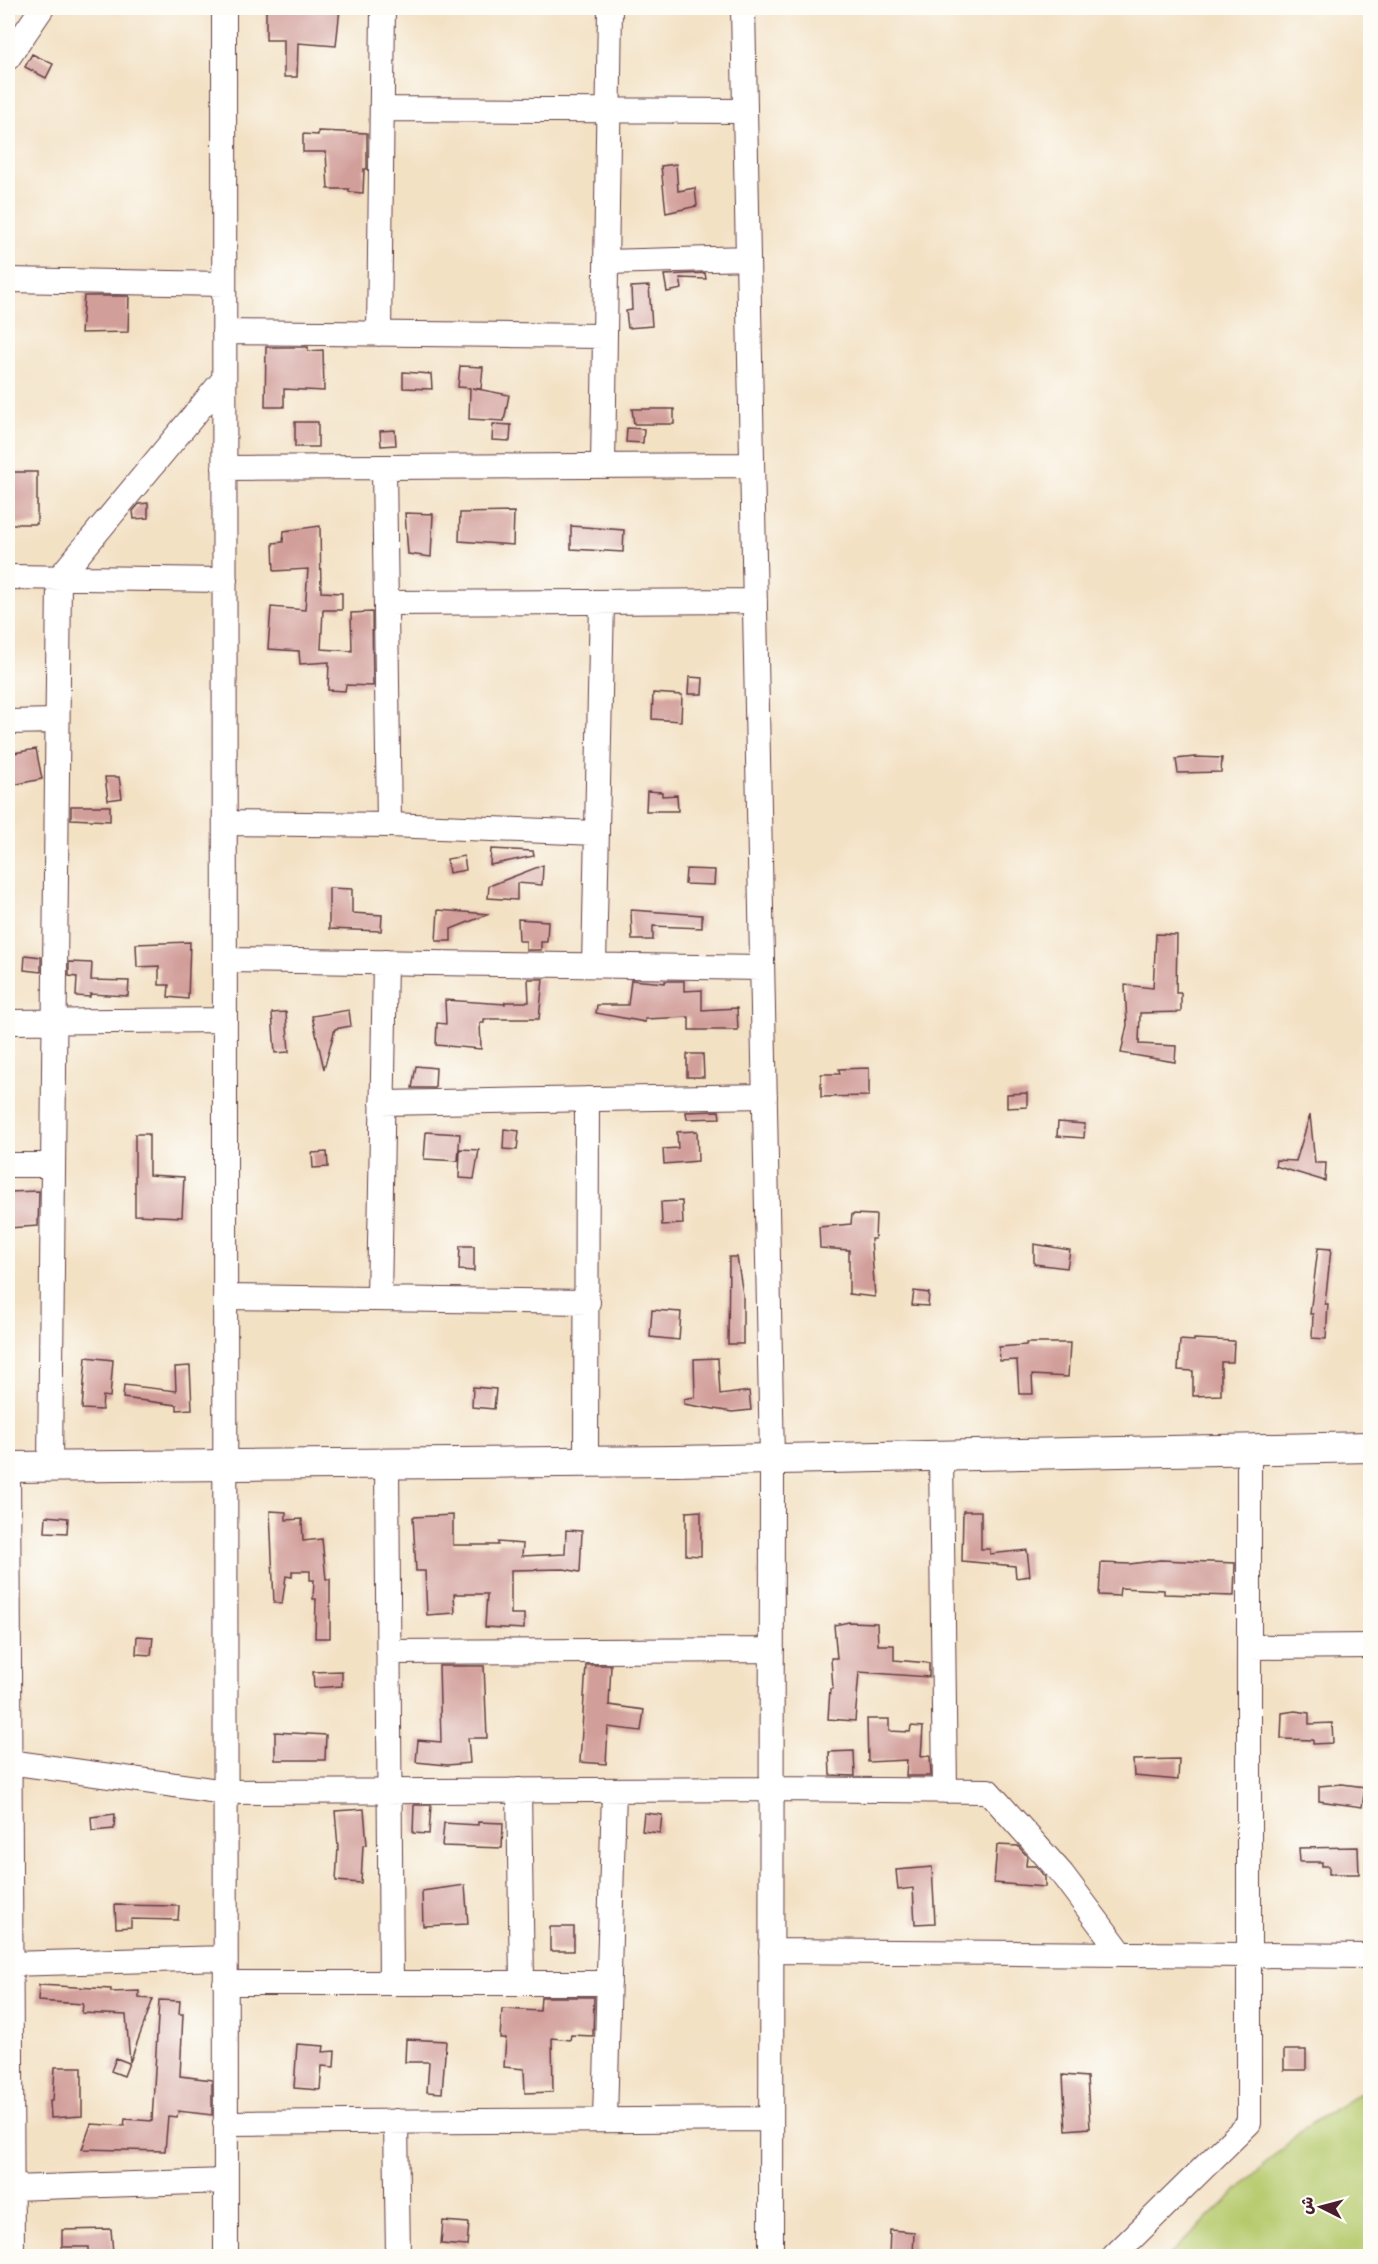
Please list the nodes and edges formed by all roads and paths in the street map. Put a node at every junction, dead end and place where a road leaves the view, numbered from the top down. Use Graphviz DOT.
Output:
graph roads {
  1 [pos="42,8"];
  2 [pos="224,8"];
  3 [pos="383,8"];
  4 [pos="610,8"];
  5 [pos="743,8"];
  6 [pos="8,58"];
  7 [pos="382,109"];
  8 [pos="608,111"];
  9 [pos="745,111"];
  10 [pos="748,258"];
  11 [pos="606,262"];
  12 [pos="8,280"];
  13 [pos="224,284"];
  14 [pos="224,332"];
  15 [pos="379,334"];
  16 [pos="605,336"];
  17 [pos="224,379"];
  18 [pos="752,465"];
  19 [pos="603,466"];
  20 [pos="224,468"];
  21 [pos="384,468"];
  22 [pos="8,577"];
  23 [pos="58,578"];
  24 [pos="225,580"];
  25 [pos="755,601"];
  26 [pos="602,602"];
  27 [pos="386,603"];
  28 [pos="57,721"];
  29 [pos="8,722"];
  30 [pos="225,823"];
  31 [pos="389,825"];
  32 [pos="597,833"];
  33 [pos="225,960"];
  34 [pos="385,962"];
  35 [pos="594,965"];
  36 [pos="762,968"];
  37 [pos="225,1020"];
  38 [pos="8,1022"];
  39 [pos="54,1022"];
  40 [pos="765,1096"];
  41 [pos="587,1099"];
  42 [pos="382,1103"];
  43 [pos="8,1165"];
  44 [pos="53,1166"];
  45 [pos="225,1297"];
  46 [pos="379,1299"];
  47 [pos="588,1302"];
  48 [pos="1371,1447"];
  49 [pos="1249,1449"];
  50 [pos="941,1455"];
  51 [pos="772,1459"];
  52 [pos="586,1461"];
  53 [pos="387,1463"];
  54 [pos="225,1464"];
  55 [pos="50,1466"];
  56 [pos="8,1467"];
  57 [pos="1371,1646"];
  58 [pos="1249,1647"];
  59 [pos="772,1650"];
  60 [pos="388,1652"];
  61 [pos="9,1762"];
  62 [pos="772,1789"];
  63 [pos="519,1790"];
  64 [pos="614,1790"];
  65 [pos="390,1791"];
  66 [pos="945,1791"];
  67 [pos="225,1792"];
  68 [pos="771,1951"];
  69 [pos="1122,1954"];
  70 [pos="1249,1955"];
  71 [pos="1371,1956"];
  72 [pos="225,1958"];
  73 [pos="8,1964"];
  74 [pos="225,1983"];
  75 [pos="391,1983"];
  76 [pos="522,1983"];
  77 [pos="609,1983"];
  78 [pos="606,2119"];
  79 [pos="771,2119"];
  80 [pos="396,2121"];
  81 [pos="225,2123"];
  82 [pos="226,2181"];
  83 [pos="11,2188"];
  84 [pos="12,2256"];
  85 [pos="226,2256"];
  86 [pos="398,2256"];
  87 [pos="771,2256"];
  88 [pos="1114,2256"];
  1 -- 6 [label="street"];
  2 -- 13 [label="street"];
  3 -- 7 [label="street"];
  4 -- 8 [label="street"];
  5 -- 9 [label="street"];
  7 -- 8 [label="street"];
  7 -- 15 [label="street"];
  8 -- 9 [label="street"];
  8 -- 11 [label="street"];
  9 -- 10 [label="street"];
  10 -- 11 [label="street"];
  10 -- 18 [label="street"];
  11 -- 16 [label="street"];
  12 -- 13 [label="street"];
  13 -- 14 [label="street"];
  14 -- 15 [label="street"];
  14 -- 17 [label="street"];
  15 -- 16 [label="street"];
  16 -- 19 [label="street"];
  17 -- 20 [label="street"];
  17 -- 23 [label="street"];
  18 -- 19 [label="street"];
  18 -- 25 [label="street"];
  19 -- 21 [label="street"];
  20 -- 21 [label="street"];
  20 -- 24 [label="street"];
  21 -- 27 [label="street"];
  22 -- 23 [label="street"];
  23 -- 24 [label="street"];
  23 -- 28 [label="street"];
  24 -- 30 [label="street"];
  25 -- 26 [label="street"];
  25 -- 36 [label="street"];
  26 -- 27 [label="street"];
  26 -- 32 [label="street"];
  27 -- 31 [label="street"];
  28 -- 29 [label="street"];
  28 -- 39 [label="street"];
  30 -- 31 [label="street"];
  30 -- 33 [label="street"];
  31 -- 32 [label="street"];
  32 -- 35 [label="street"];
  33 -- 34 [label="street"];
  33 -- 37 [label="street"];
  34 -- 35 [label="street"];
  34 -- 42 [label="street"];
  35 -- 36 [label="street"];
  36 -- 40 [label="street"];
  37 -- 39 [label="street"];
  37 -- 45 [label="street"];
  38 -- 39 [label="street"];
  39 -- 44 [label="street"];
  40 -- 41 [label="street"];
  40 -- 51 [label="street"];
  41 -- 42 [label="street"];
  41 -- 47 [label="street"];
  42 -- 46 [label="street"];
  43 -- 44 [label="street"];
  44 -- 55 [label="street"];
  45 -- 46 [label="street"];
  45 -- 54 [label="street"];
  46 -- 47 [label="street"];
  47 -- 52 [label="street"];
  48 -- 49 [label="main road"];
  49 -- 50 [label="main road"];
  49 -- 58 [label="street"];
  50 -- 51 [label="main road"];
  50 -- 66 [label="street"];
  51 -- 52 [label="main road"];
  51 -- 59 [label="street"];
  52 -- 53 [label="main road"];
  53 -- 54 [label="main road"];
  53 -- 60 [label="street"];
  54 -- 55 [label="main road"];
  54 -- 67 [label="street"];
  55 -- 56 [label="main road"];
  56 -- 61 [label="street"];
  57 -- 58 [label="street"];
  58 -- 70 [label="street"];
  59 -- 60 [label="street"];
  59 -- 62 [label="street"];
  60 -- 65 [label="street"];
  61 -- 67 [label="street"];
  61 -- 73 [label="street"];
  62 -- 64 [label="street"];
  62 -- 66 [label="street"];
  62 -- 68 [label="street"];
  63 -- 64 [label="street"];
  63 -- 65 [label="street"];
  63 -- 76 [label="street"];
  64 -- 77 [label="street"];
  65 -- 67 [label="street"];
  65 -- 75 [label="street"];
  66 -- 69 [label="street"];
  67 -- 72 [label="street"];
  68 -- 69 [label="street"];
  68 -- 79 [label="street"];
  69 -- 70 [label="street"];
  70 -- 71 [label="street"];
  70 -- 88 [label="street"];
  72 -- 73 [label="street"];
  72 -- 74 [label="street"];
  73 -- 83 [label="street"];
  74 -- 75 [label="street"];
  74 -- 81 [label="street"];
  75 -- 76 [label="street"];
  76 -- 77 [label="street"];
  77 -- 78 [label="street"];
  78 -- 79 [label="street"];
  78 -- 80 [label="street"];
  79 -- 87 [label="street"];
  80 -- 81 [label="street"];
  80 -- 86 [label="street"];
  81 -- 82 [label="street"];
  82 -- 83 [label="street"];
  82 -- 85 [label="street"];
  83 -- 84 [label="street"];
}
